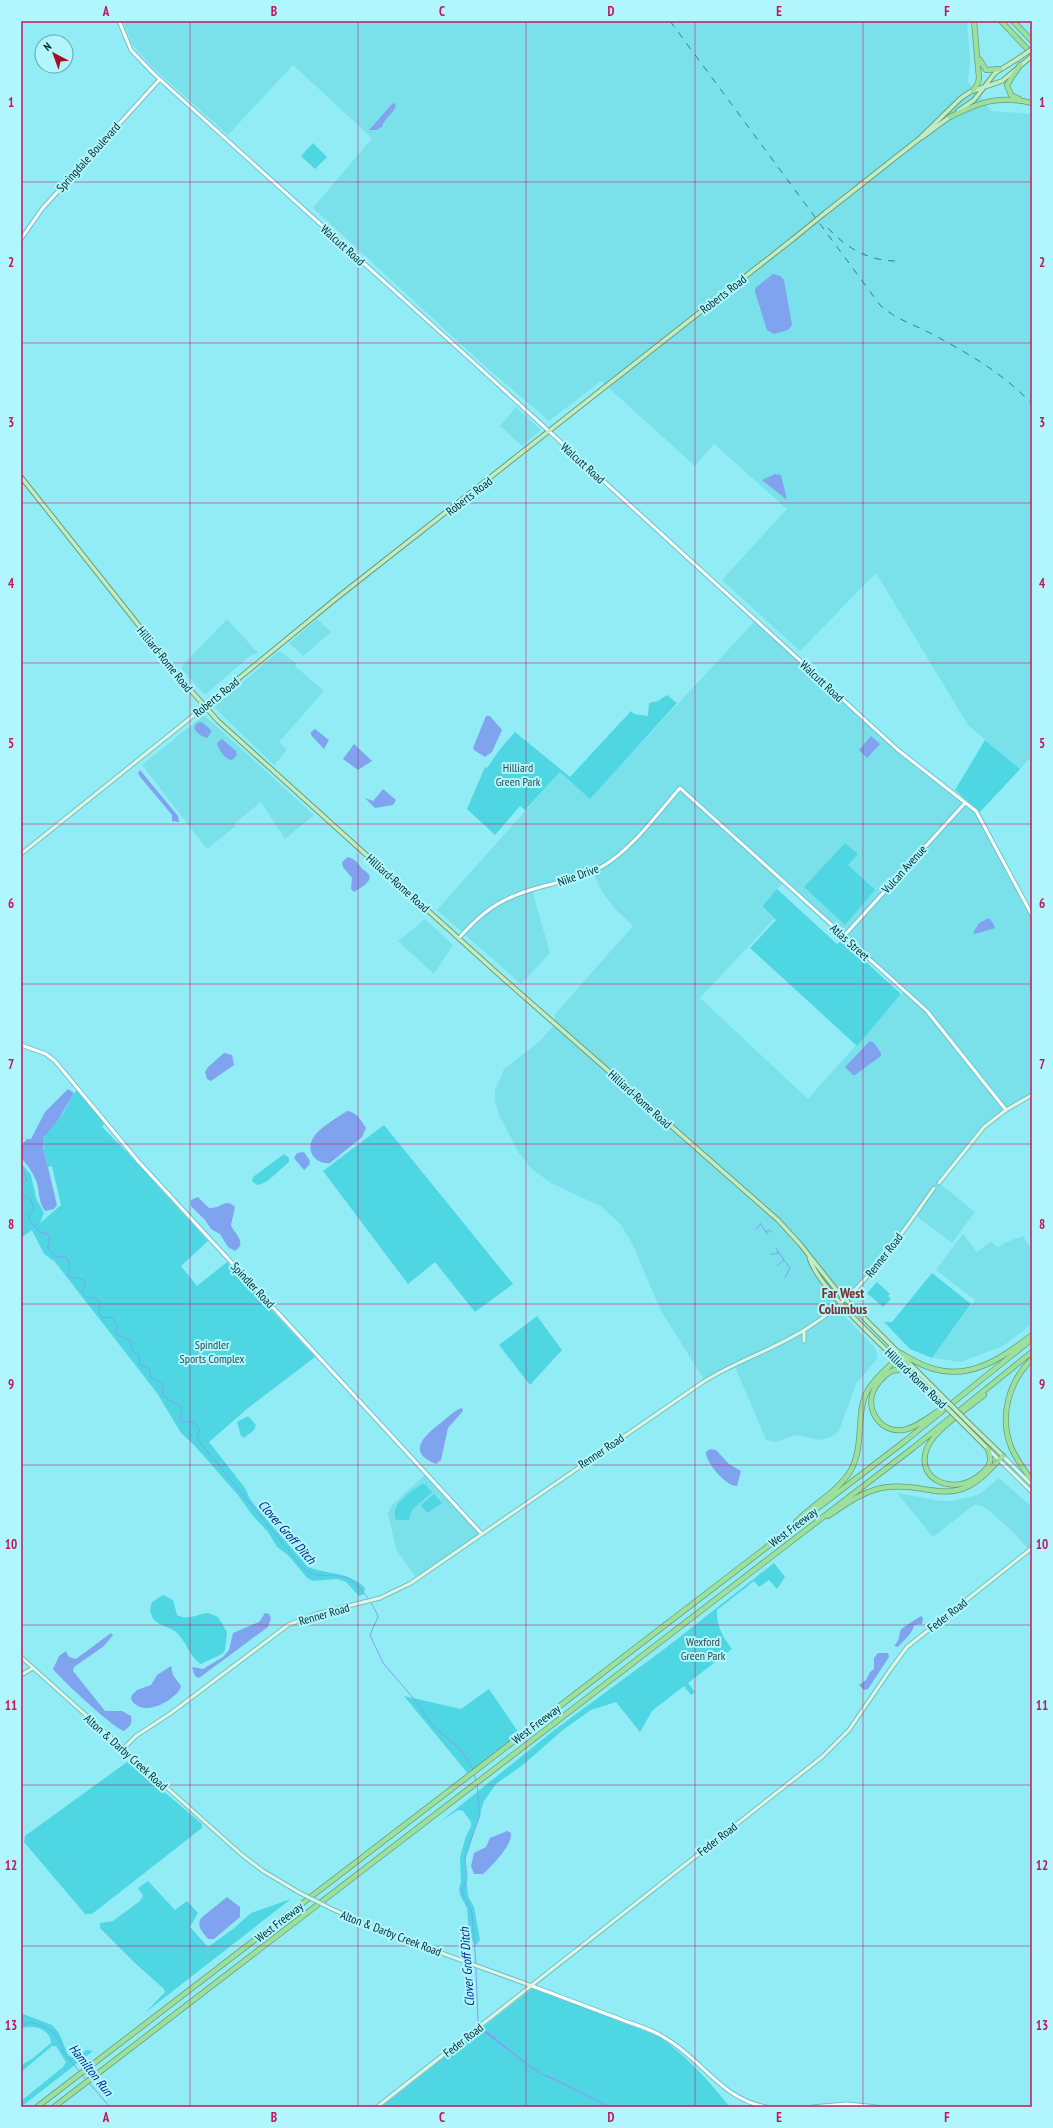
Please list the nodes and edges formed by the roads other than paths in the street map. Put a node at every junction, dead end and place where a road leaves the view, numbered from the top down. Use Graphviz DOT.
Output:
graph roads {
  1 [pos="119,21"];
  2 [pos="974,21"];
  3 [pos="1000,21"];
  4 [pos="1013,21"];
  5 [pos="1032,41"];
  6 [pos="1032,49"];
  7 [pos="1032,55"];
  8 [pos="978,57"];
  9 [pos="1021,63"];
  10 [pos="1000,69"];
  11 [pos="160,79"];
  12 [pos="983,88"];
  13 [pos="973,91"];
  14 [pos="1021,100"];
  15 [pos="1032,103"];
  16 [pos="950,116"];
  17 [pos="919,139"];
  18 [pos="21,239"];
  19 [pos="550,432"];
  20 [pos="21,477"];
  21 [pos="204,707"];
  22 [pos="680,788"];
  23 [pos="965,802"];
  24 [pos="21,854"];
  25 [pos="1032,915"];
  26 [pos="844,936"];
  27 [pos="459,938"];
  28 [pos="21,1045"];
  29 [pos="1032,1095"];
  30 [pos="1006,1110"];
  31 [pos="939,1183"];
  32 [pos="934,1188"];
  33 [pos="809,1256"];
  34 [pos="846,1300"];
  35 [pos="842,1304"];
  36 [pos="805,1330"];
  37 [pos="1032,1335"];
  38 [pos="794,1336"];
  39 [pos="1032,1338"];
  40 [pos="1032,1352"];
  41 [pos="900,1353"];
  42 [pos="1025,1358"];
  43 [pos="897,1359"];
  44 [pos="1032,1359"];
  45 [pos="909,1363"];
  46 [pos="907,1368"];
  47 [pos="966,1392"];
  48 [pos="988,1449"];
  49 [pos="1001,1458"];
  50 [pos="1032,1481"];
  51 [pos="1032,1485"];
  52 [pos="1032,1492"];
  53 [pos="481,1533"];
  54 [pos="784,1534"];
  55 [pos="790,1542"];
  56 [pos="1032,1548"];
  57 [pos="21,1657"];
  58 [pos="33,1668"];
  59 [pos="21,1675"];
  60 [pos="123,1749"];
  61 [pos="532,1986"];
  62 [pos="37,2107"];
  63 [pos="54,2107"];
  64 [pos="378,2107"];
  65 [pos="766,2107"];
  66 [pos="812,2107"];
  67 [pos="877,2107"];
  1 -- 11 [label="street, Walcutt Road"];
  2 -- 8 [label="highway"];
  3 -- 7 [label="highway"];
  4 -- 5 [label="highway"];
  6 -- 10 [label="main road, Roberts Road, bridge"];
  7 -- 9 [label="main road, Roberts Road"];
  8 -- 10 [label="highway"];
  8 -- 13 [label="highway"];
  9 -- 12 [label="main road, Roberts Road"];
  9 -- 14 [label="highway"];
  10 -- 12 [label="main road, Roberts Road"];
  11 -- 18 [label="street, Springdale Boulevard"];
  11 -- 19 [label="street, Walcutt Road"];
  12 -- 13 [label="main road, Roberts Road"];
  12 -- 16 [label="main road, Roberts Road"];
  13 -- 17 [label="main road, Roberts Road"];
  14 -- 15 [label="highway"];
  14 -- 16 [label="highway"];
  16 -- 17 [label="main road, Roberts Road"];
  17 -- 19 [label="main road, Roberts Road, bridge"];
  19 -- 21 [label="main road, Roberts Road"];
  19 -- 23 [label="street, Walcutt Road"];
  20 -- 21 [label="main road, Hilliard-Rome Road"];
  21 -- 24 [label="main road, Roberts Road"];
  21 -- 27 [label="main road, Hilliard-Rome Road"];
  22 -- 26 [label="street, Atlas Street"];
  22 -- 27 [label="street, Nike Drive"];
  23 -- 25 [label="street, Walcutt Road"];
  23 -- 26 [label="street, Vulcan Avenue"];
  26 -- 30 [label="street, Atlas Street"];
  27 -- 33 [label="main road, Hilliard-Rome Road"];
  28 -- 53 [label="street, Spindler Road"];
  29 -- 30 [label="main road, Renner Road"];
  30 -- 31 [label="main road, Renner Road"];
  31 -- 32 [label="street, Renner Road"];
  32 -- 34 [label="main road, Renner Road"];
  33 -- 34 [label="main road, Hilliard-Rome Road"];
  33 -- 35 [label="main road, Hilliard-Rome Road"];
  34 -- 35 [label="main road, Renner Road"];
  34 -- 41 [label="main road, Hilliard-Rome Road"];
  35 -- 36 [label="main road, Renner Road"];
  35 -- 43 [label="main road, Hilliard-Rome Road"];
  36 -- 38 [label="main road, Renner Road"];
  36 -- 38 [label="main road"];
  37 -- 41 [label="highway"];
  38 -- 53 [label="main road, Renner Road"];
  39 -- 47 [label="highway, West Freeway"];
  40 -- 42 [label="highway, West Freeway"];
  41 -- 45 [label="main road, Hilliard-Rome Road"];
  42 -- 48 [label="highway"];
  42 -- 55 [label="highway, West Freeway"];
  43 -- 45 [label="highway"];
  43 -- 46 [label="main road, Hilliard-Rome Road"];
  43 -- 54 [label="highway"];
  44 -- 50 [label="highway"];
  45 -- 49 [label="main road, Hilliard-Rome Road, bridge"];
  46 -- 47 [label="highway"];
  46 -- 48 [label="main road, Hilliard-Rome Road, bridge"];
  47 -- 54 [label="highway, West Freeway"];
  48 -- 49 [label="main road, Hilliard-Rome Road"];
  49 -- 51 [label="main road, Hilliard-Rome Road"];
  49 -- 52 [label="main road, Hilliard-Rome Road"];
  49 -- 55 [label="highway"];
  53 -- 60 [label="main road, Renner Road"];
  54 -- 62 [label="highway, West Freeway"];
  55 -- 63 [label="highway, West Freeway"];
  56 -- 61 [label="main road, Feder Road"];
  57 -- 58 [label="main road, Alton & Darby Creek Road"];
  58 -- 59 [label="main road"];
  58 -- 60 [label="main road, Alton & Darby Creek Road"];
  60 -- 61 [label="main road, Alton & Darby Creek Road, bridge"];
  61 -- 64 [label="main road, Feder Road"];
  61 -- 65 [label="street, Alton & Darby Creek Road"];
  66 -- 67 [label="street"];
}
